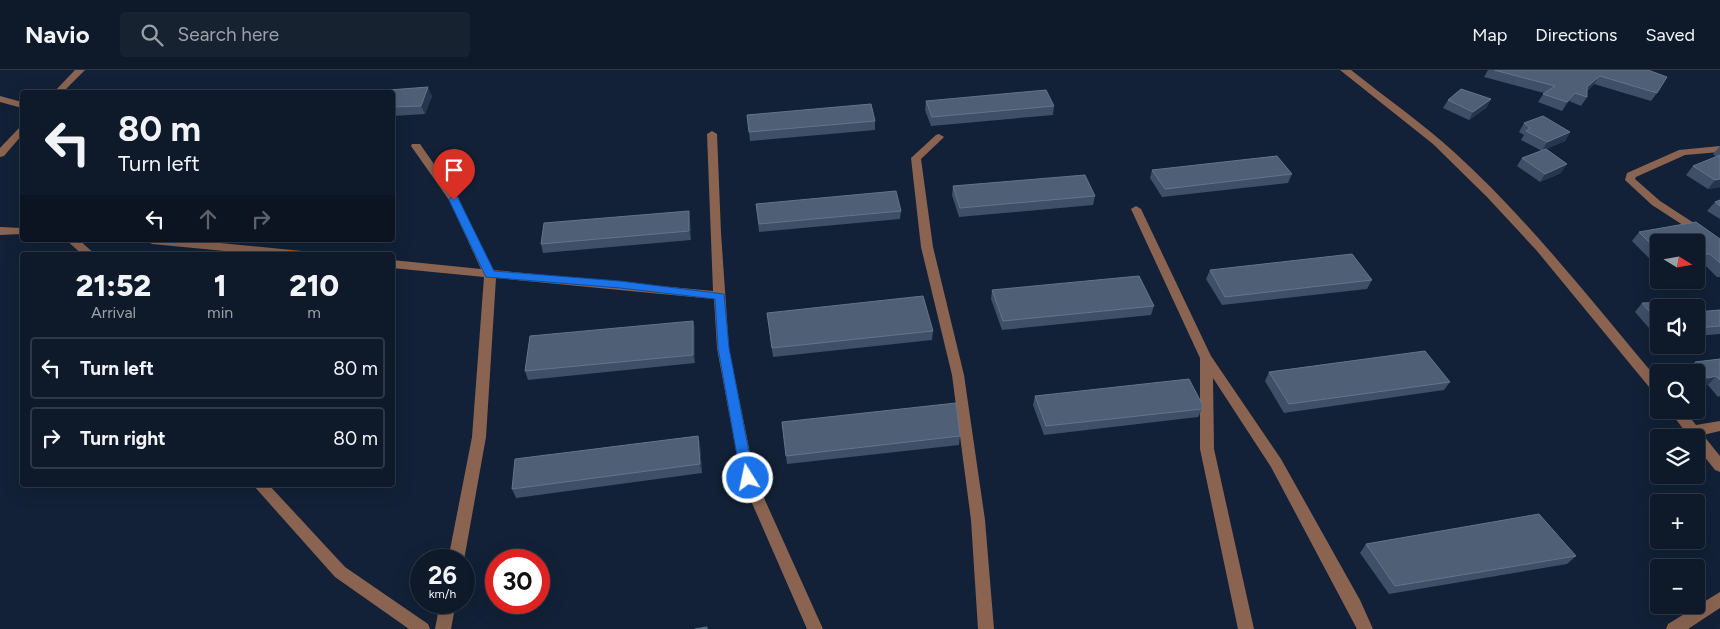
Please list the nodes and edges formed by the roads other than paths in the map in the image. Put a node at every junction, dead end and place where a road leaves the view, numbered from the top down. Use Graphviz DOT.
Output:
graph roads {
  1 [pos="80,70"];
  2 [pos="1345,70"];
  3 [pos="60,90"];
  4 [pos="0,99"];
  5 [pos="20,104"];
  6 [pos="20,132"];
  7 [pos="712,134"];
  8 [pos="939,137"];
  9 [pos="416,146"];
  10 [pos="1720,149"];
  11 [pos="0,154"];
  12 [pos="1136,210"];
  13 [pos="0,231"];
  14 [pos="20,231"];
  15 [pos="74,242"];
  16 [pos="172,242"];
  17 [pos="1720,245"];
  18 [pos="86,252"];
  19 [pos="272,252"];
  20 [pos="395,264"];
  21 [pos="490,275"];
  22 [pos="720,296"];
  23 [pos="1206,358"];
  24 [pos="1650,379"];
  25 [pos="1684,419"];
  26 [pos="1720,426"];
  27 [pos="1692,429"];
  28 [pos="1704,429"];
  29 [pos="1705,446"];
  30 [pos="1720,466"];
  31 [pos="262,487"];
  32 [pos="458,549"];
  33 [pos="1720,600"];
  34 [pos="446,614"];
  35 [pos="422,629"];
  36 [pos="443,629"];
  37 [pos="815,629"];
  38 [pos="986,629"];
  39 [pos="1246,629"];
  40 [pos="1365,629"];
  41 [pos="1674,629"];
  1 -- 3 [label="street"];
  2 -- 24 [label="street"];
  4 -- 5 [label="street"];
  6 -- 11 [label="street"];
  7 -- 22 [label="street"];
  8 -- 38 [label="street"];
  9 -- 21 [label="street"];
  10 -- 17 [label="street"];
  12 -- 23 [label="street"];
  13 -- 14 [label="street"];
  15 -- 18 [label="street"];
  16 -- 19 [label="street"];
  20 -- 21 [label="street"];
  21 -- 22 [label="street"];
  21 -- 32 [label="street"];
  22 -- 37 [label="street"];
  23 -- 39 [label="street"];
  23 -- 40 [label="street"];
  25 -- 27 [label="street"];
  26 -- 28 [label="street"];
  29 -- 30 [label="street"];
  31 -- 35 [label="street"];
  33 -- 41 [label="street"];
  34 -- 36 [label="street"];
}
